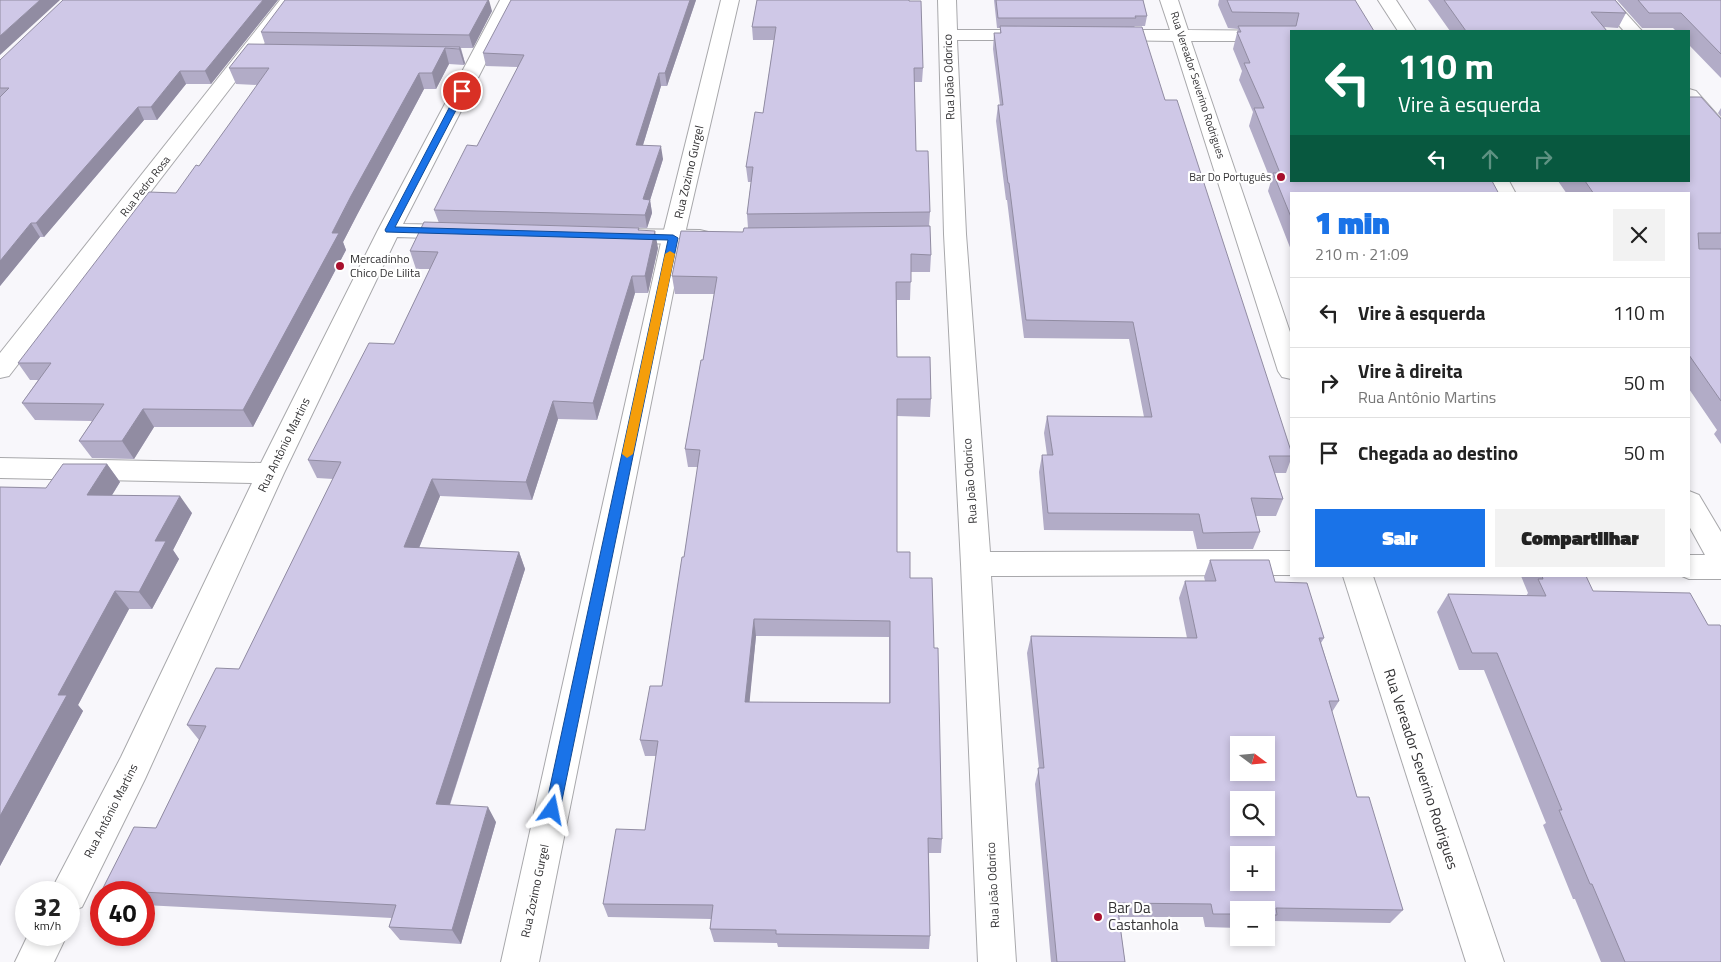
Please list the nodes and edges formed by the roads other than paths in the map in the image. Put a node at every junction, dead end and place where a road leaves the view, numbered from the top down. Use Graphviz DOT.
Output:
graph roads {
  1 [pos="289,0"];
  2 [pos="509,0"];
  3 [pos="730,0"];
  4 [pos="947,0"];
  5 [pos="1169,0"];
  6 [pos="1388,0"];
  7 [pos="1606,0"];
  8 [pos="1406,30"];
  9 [pos="1632,30"];
  10 [pos="948,35"];
  11 [pos="1046,35"];
  12 [pos="1094,35"];
  13 [pos="1182,35"];
  14 [pos="1290,36"];
  15 [pos="1690,95"];
  16 [pos="1721,131"];
  17 [pos="389,230"];
  18 [pos="478,232"];
  19 [pos="595,236"];
  20 [pos="722,237"];
  21 [pos="673,238"];
  22 [pos="1290,368"];
  23 [pos="0,370"];
  24 [pos="0,468"];
  25 [pos="270,473"];
  26 [pos="1690,504"];
  27 [pos="1721,557"];
  28 [pos="1290,563"];
  29 [pos="976,564"];
  30 [pos="1690,567"];
  31 [pos="1721,567"];
  32 [pos="1358,577"];
  33 [pos="76,881"];
  34 [pos="42,946"];
  35 [pos="34,962"];
  36 [pos="520,962"];
  37 [pos="997,962"];
  38 [pos="1485,962"];
  1 -- 23 [label="street, Rua Pedro Rosa"];
  2 -- 17 [label="street, Rua Antônio Martins"];
  3 -- 21 [label="street, Rua Zozimo Gurgel"];
  4 -- 10 [label="street, Rua João Odorico"];
  5 -- 13 [label="street, Rua Vereador Severino Rodrigues"];
  6 -- 8 [label="street"];
  7 -- 9 [label="street"];
  10 -- 11 [label="street"];
  10 -- 29 [label="street, Rua João Odorico"];
  12 -- 13 [label="street"];
  13 -- 14 [label="street"];
  13 -- 22 [label="street, Rua Vereador Severino Rodrigues"];
  15 -- 16 [label="street"];
  17 -- 18 [label="street"];
  17 -- 25 [label="street, Rua Antônio Martins"];
  19 -- 21 [label="street"];
  20 -- 21 [label="street"];
  21 -- 36 [label="street, Rua Zozimo Gurgel"];
  24 -- 25 [label="street"];
  25 -- 33 [label="street, Rua Antônio Martins"];
  26 -- 27 [label="street"];
  28 -- 29 [label="street"];
  29 -- 37 [label="street, Rua João Odorico"];
  30 -- 31 [label="street"];
  32 -- 38 [label="street, Rua Vereador Severino Rodrigues"];
  34 -- 35 [label="street"];
}
